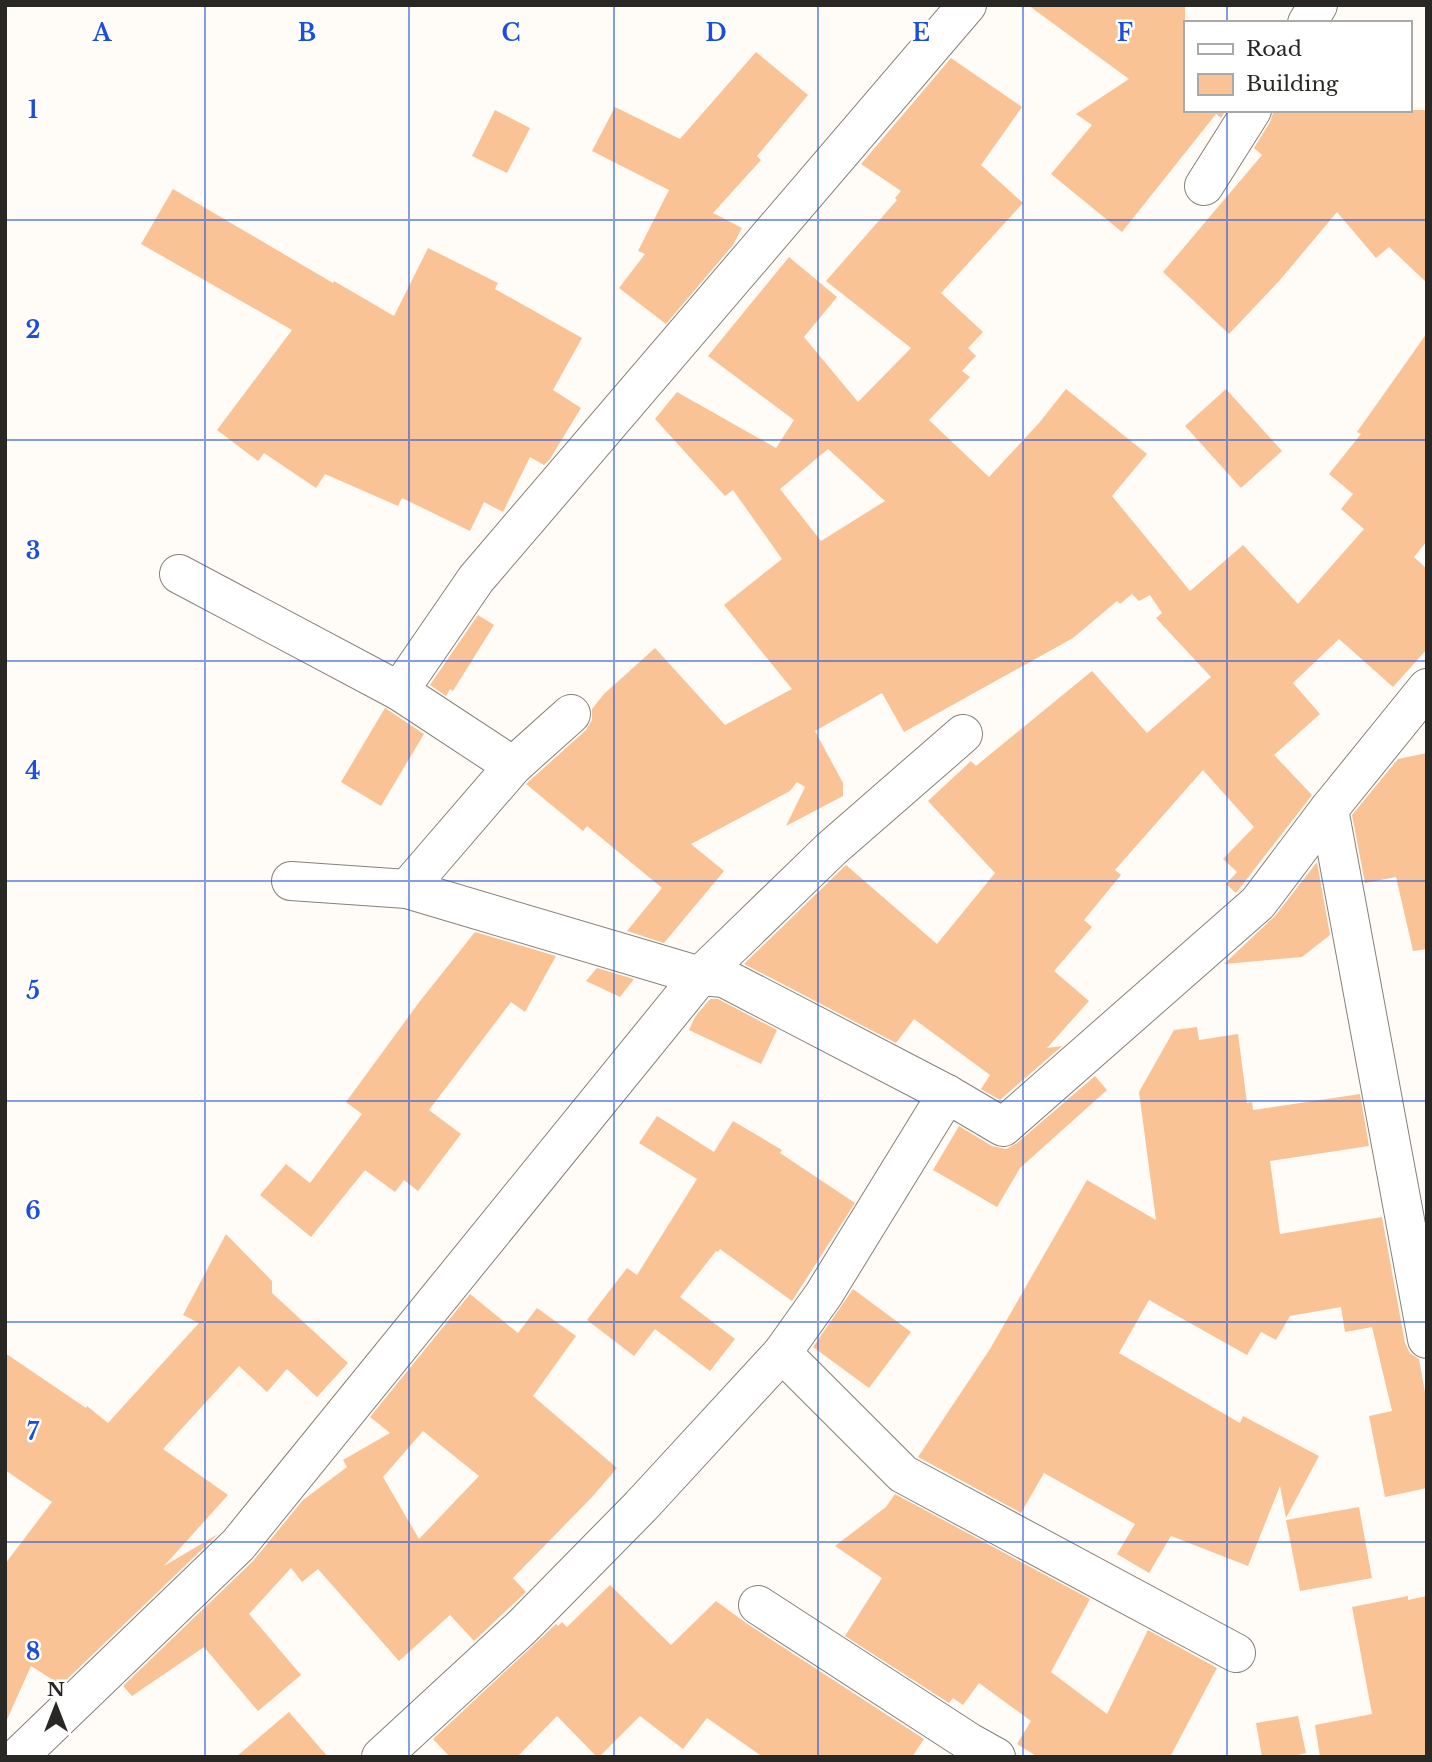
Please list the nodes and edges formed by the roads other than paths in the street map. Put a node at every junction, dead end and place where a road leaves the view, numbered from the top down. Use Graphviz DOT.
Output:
graph roads {
  1 [pos="967,5"];
  2 [pos="1318,5"];
  3 [pos="1308,21"];
  4 [pos="1251,112"];
  5 [pos="1204,186"];
  6 [pos="179,574"];
  7 [pos="1427,688"];
  8 [pos="399,691"];
  9 [pos="571,714"];
  10 [pos="963,734"];
  11 [pos="513,766"];
  12 [pos="1329,809"];
  13 [pos="290,881"];
  14 [pos="407,889"];
  15 [pos="700,976"];
  16 [pos="947,1094"];
  17 [pos="1427,1339"];
  18 [pos="782,1353"];
  19 [pos="758,1605"];
  20 [pos="1236,1653"];
  21 [pos="18,1757"];
  22 [pos="381,1757"];
  23 [pos="996,1757"];
  1 -- 8 [label="street"];
  2 -- 3 [label="street"];
  4 -- 5 [label="street"];
  6 -- 8 [label="street"];
  7 -- 12 [label="street"];
  8 -- 11 [label="street"];
  9 -- 11 [label="street"];
  10 -- 15 [label="street"];
  11 -- 14 [label="street"];
  12 -- 16 [label="street"];
  12 -- 17 [label="street"];
  13 -- 14 [label="street"];
  14 -- 15 [label="street"];
  15 -- 16 [label="street"];
  15 -- 21 [label="street"];
  16 -- 18 [label="street"];
  18 -- 20 [label="street"];
  18 -- 22 [label="street"];
  19 -- 23 [label="street"];
}
